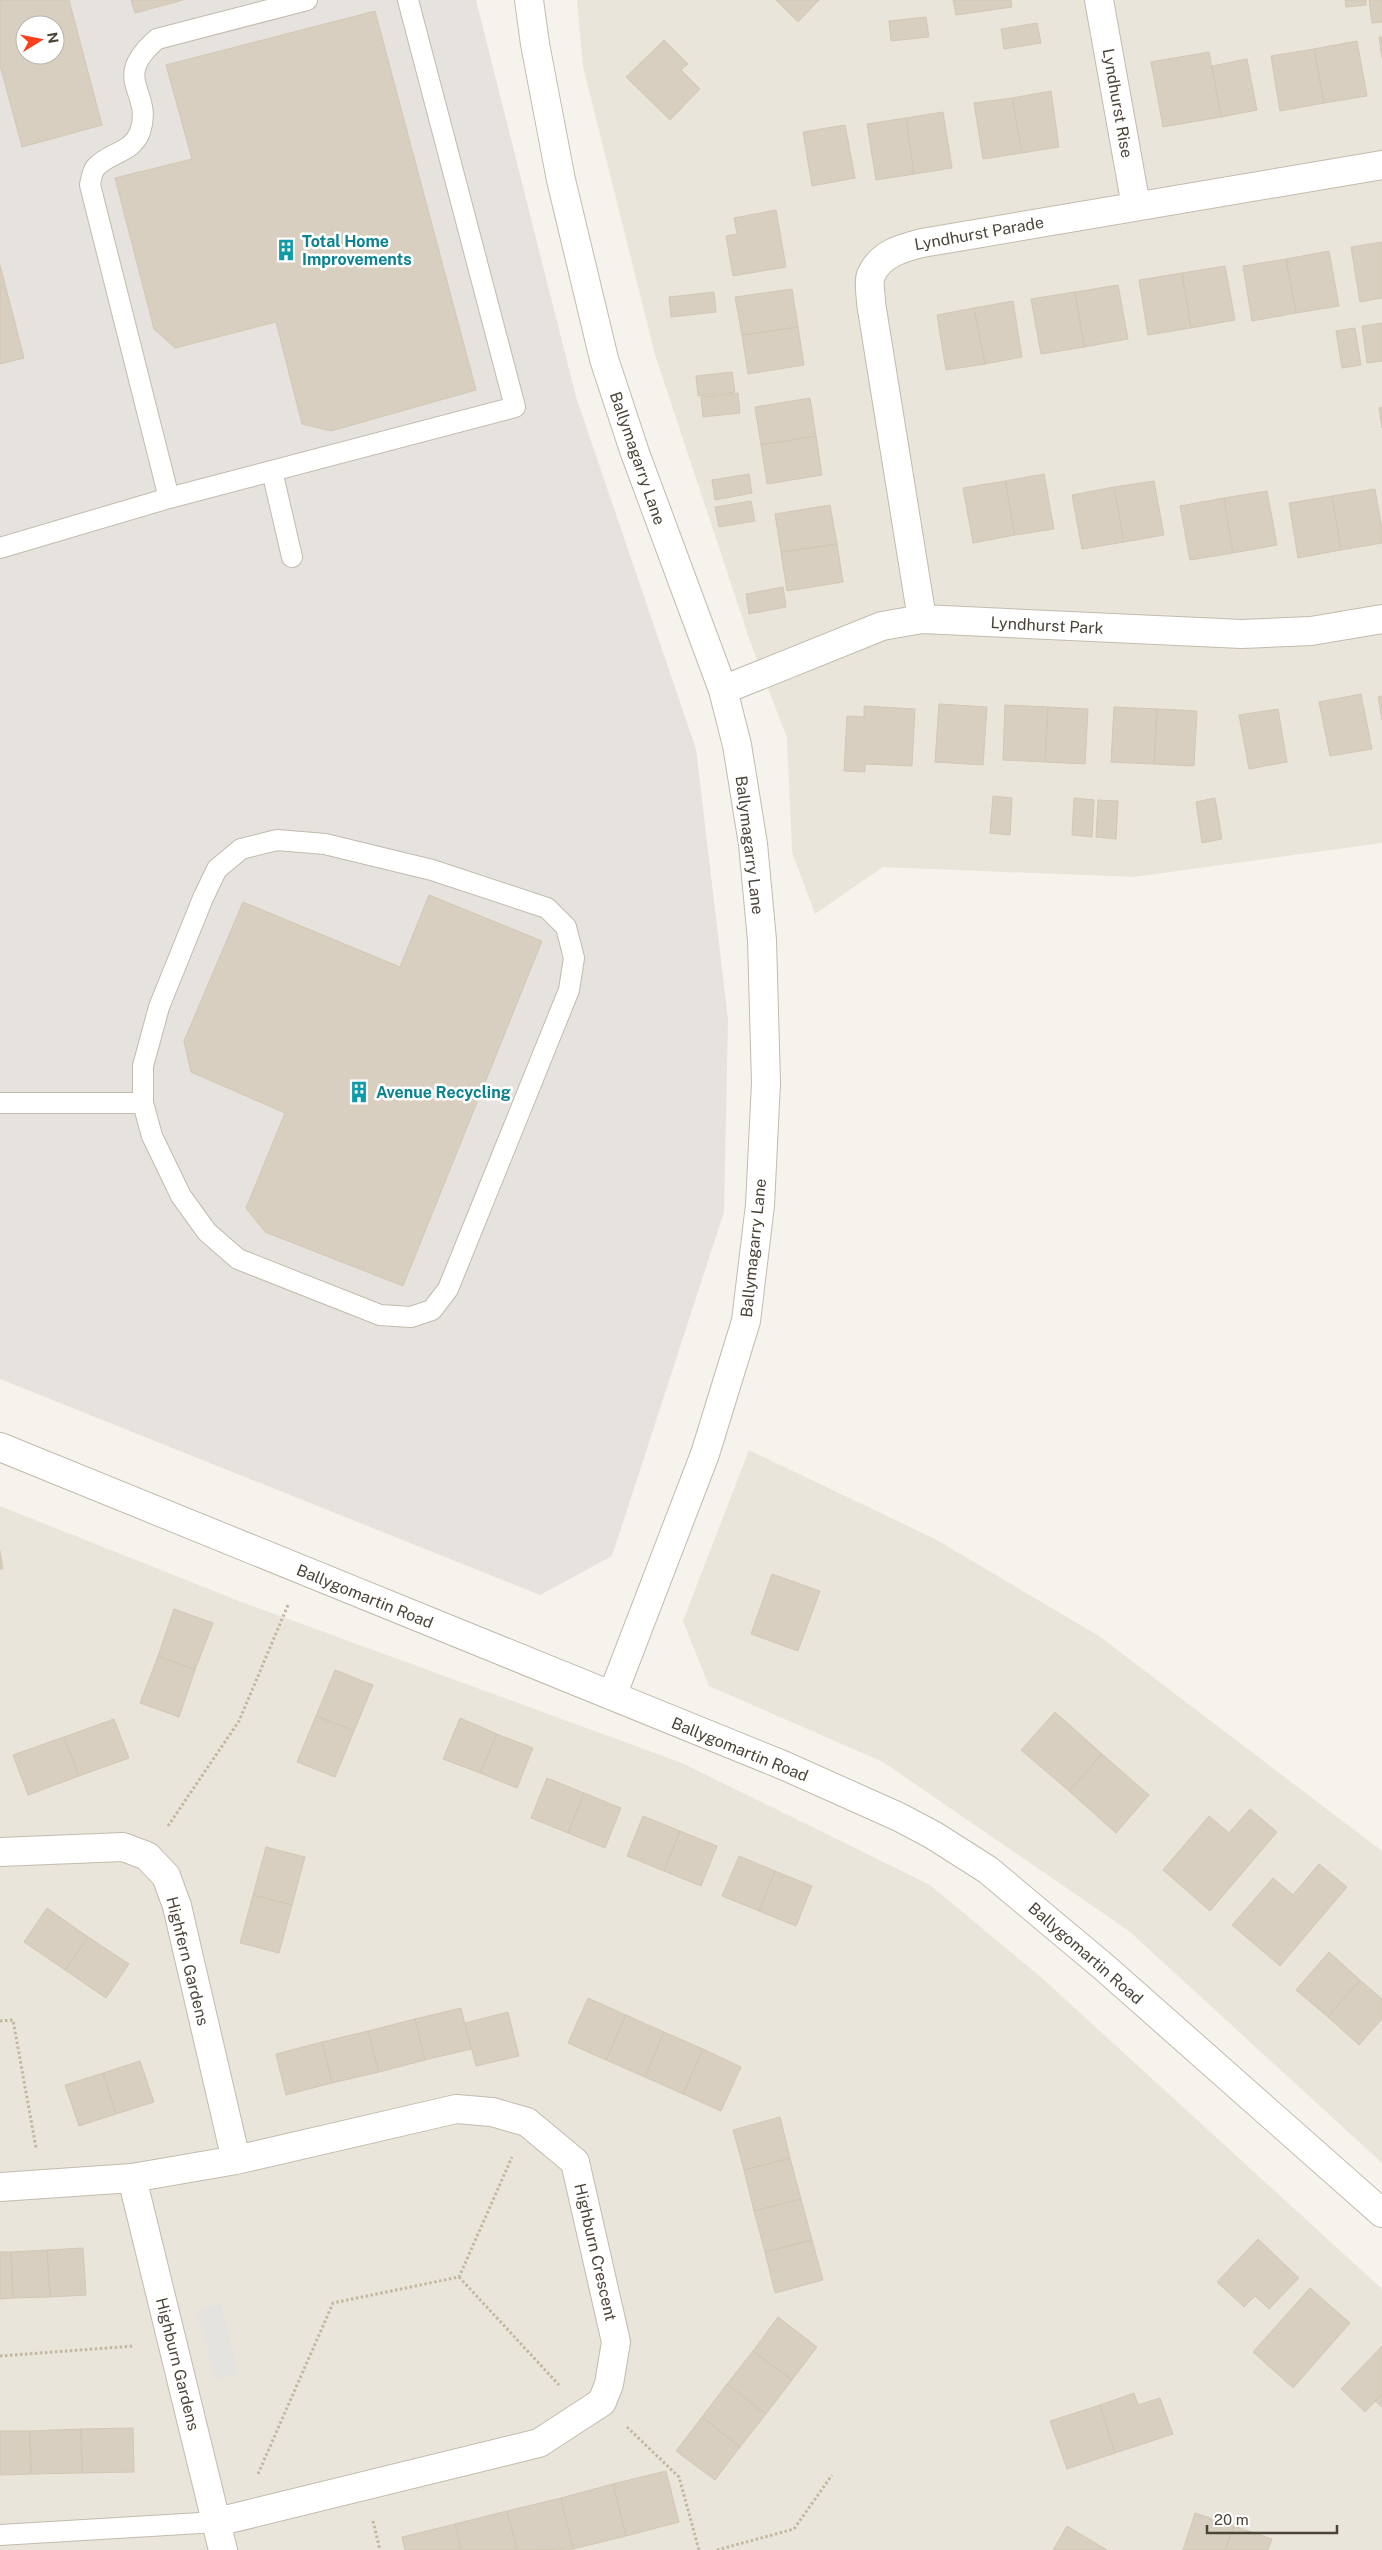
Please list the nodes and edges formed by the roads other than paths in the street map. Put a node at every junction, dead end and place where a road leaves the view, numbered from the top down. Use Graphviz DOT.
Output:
graph roads {
  1 [pos="307,0"];
  2 [pos="408,0"];
  3 [pos="529,0"];
  4 [pos="1100,0"];
  5 [pos="1382,165"];
  6 [pos="1136,206"];
  7 [pos="272,471"];
  8 [pos="169,498"];
  9 [pos="0,548"];
  10 [pos="292,557"];
  11 [pos="922,619"];
  12 [pos="1382,619"];
  13 [pos="723,690"];
  14 [pos="0,1103"];
  15 [pos="144,1103"];
  16 [pos="0,1447"];
  17 [pos="612,1696"];
  18 [pos="0,1852"];
  19 [pos="236,2160"];
  20 [pos="132,2178"];
  21 [pos="0,2187"];
  22 [pos="1382,2213"];
  23 [pos="228,2519"];
  24 [pos="0,2535"];
  25 [pos="223,2550"];
  1 -- 8 [label="lane"];
  2 -- 7 [label="lane"];
  3 -- 13 [label="street, Ballymagarry Lane"];
  4 -- 6 [label="street, Lyndhurst Rise"];
  5 -- 6 [label="street, Lyndhurst Parade"];
  6 -- 11 [label="street, Lyndhurst Parade"];
  7 -- 8 [label="lane"];
  7 -- 10 [label="lane"];
  8 -- 9 [label="lane"];
  11 -- 12 [label="street, Lyndhurst Park"];
  11 -- 13 [label="street, Lyndhurst Park"];
  13 -- 17 [label="street, Ballymagarry Lane"];
  14 -- 15 [label="lane"];
  15 -- 15 [label="lane"];
  16 -- 17 [label="street, Ballygomartin Road"];
  17 -- 22 [label="street, Ballygomartin Road"];
  18 -- 19 [label="street, Highfern Gardens"];
  19 -- 20 [label="street, Highburn Crescent"];
  19 -- 23 [label="street, Highburn Crescent"];
  20 -- 21 [label="street, Highburn Crescent"];
  20 -- 23 [label="street, Highburn Gardens"];
  23 -- 24 [label="lane"];
  23 -- 25 [label="street, Highburn Gardens"];
}
